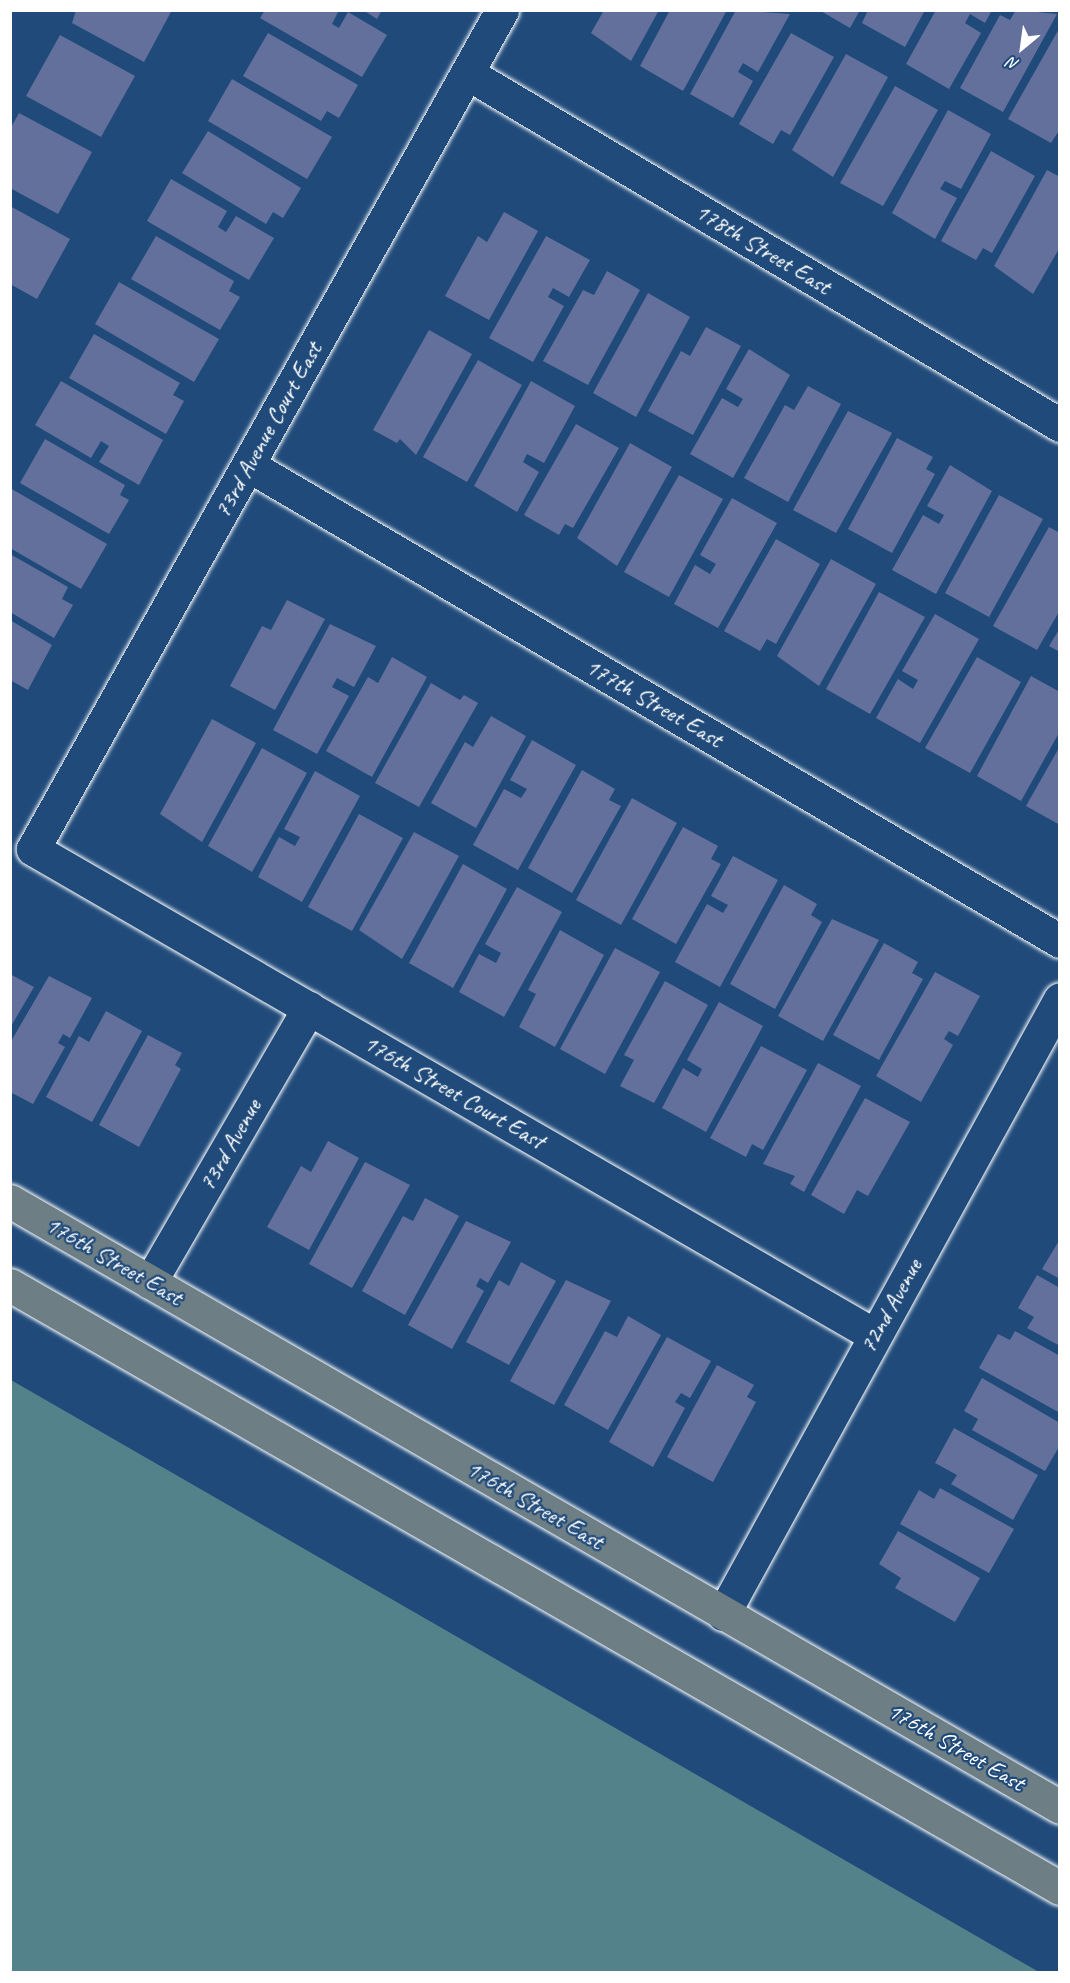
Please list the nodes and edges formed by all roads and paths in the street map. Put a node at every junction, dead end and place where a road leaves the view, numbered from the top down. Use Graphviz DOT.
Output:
graph roads {
  1 [pos="502,10"];
  2 [pos="467,73"];
  3 [pos="1059,425"];
  4 [pos="248,465"];
  5 [pos="22,850"];
  6 [pos="1059,941"];
  7 [pos="1059,999"];
  8 [pos="309,1008"];
  9 [pos="10,1201"];
  10 [pos="150,1282"];
  11 [pos="10,1285"];
  12 [pos="874,1335"];
  13 [pos="723,1614"];
  14 [pos="1059,1807"];
  15 [pos="1059,1888"];
  1 -- 2 [label="street, 73rd Avenue Court East"];
  2 -- 3 [label="street, 178th Street East"];
  2 -- 4 [label="street, 73rd Avenue Court East"];
  4 -- 5 [label="street, 73rd Avenue Court East"];
  4 -- 6 [label="street, 177th Street East"];
  5 -- 8 [label="street, 176th Street Court East"];
  7 -- 12 [label="street, 72nd Avenue"];
  8 -- 10 [label="street, 73rd Avenue"];
  8 -- 12 [label="street, 176th Street Court East"];
  9 -- 10 [label="main road, 176th Street East"];
  10 -- 13 [label="main road, 176th Street East"];
  11 -- 15 [label="main road"];
  12 -- 13 [label="street, 72nd Avenue"];
  13 -- 14 [label="main road, 176th Street East"];
}
